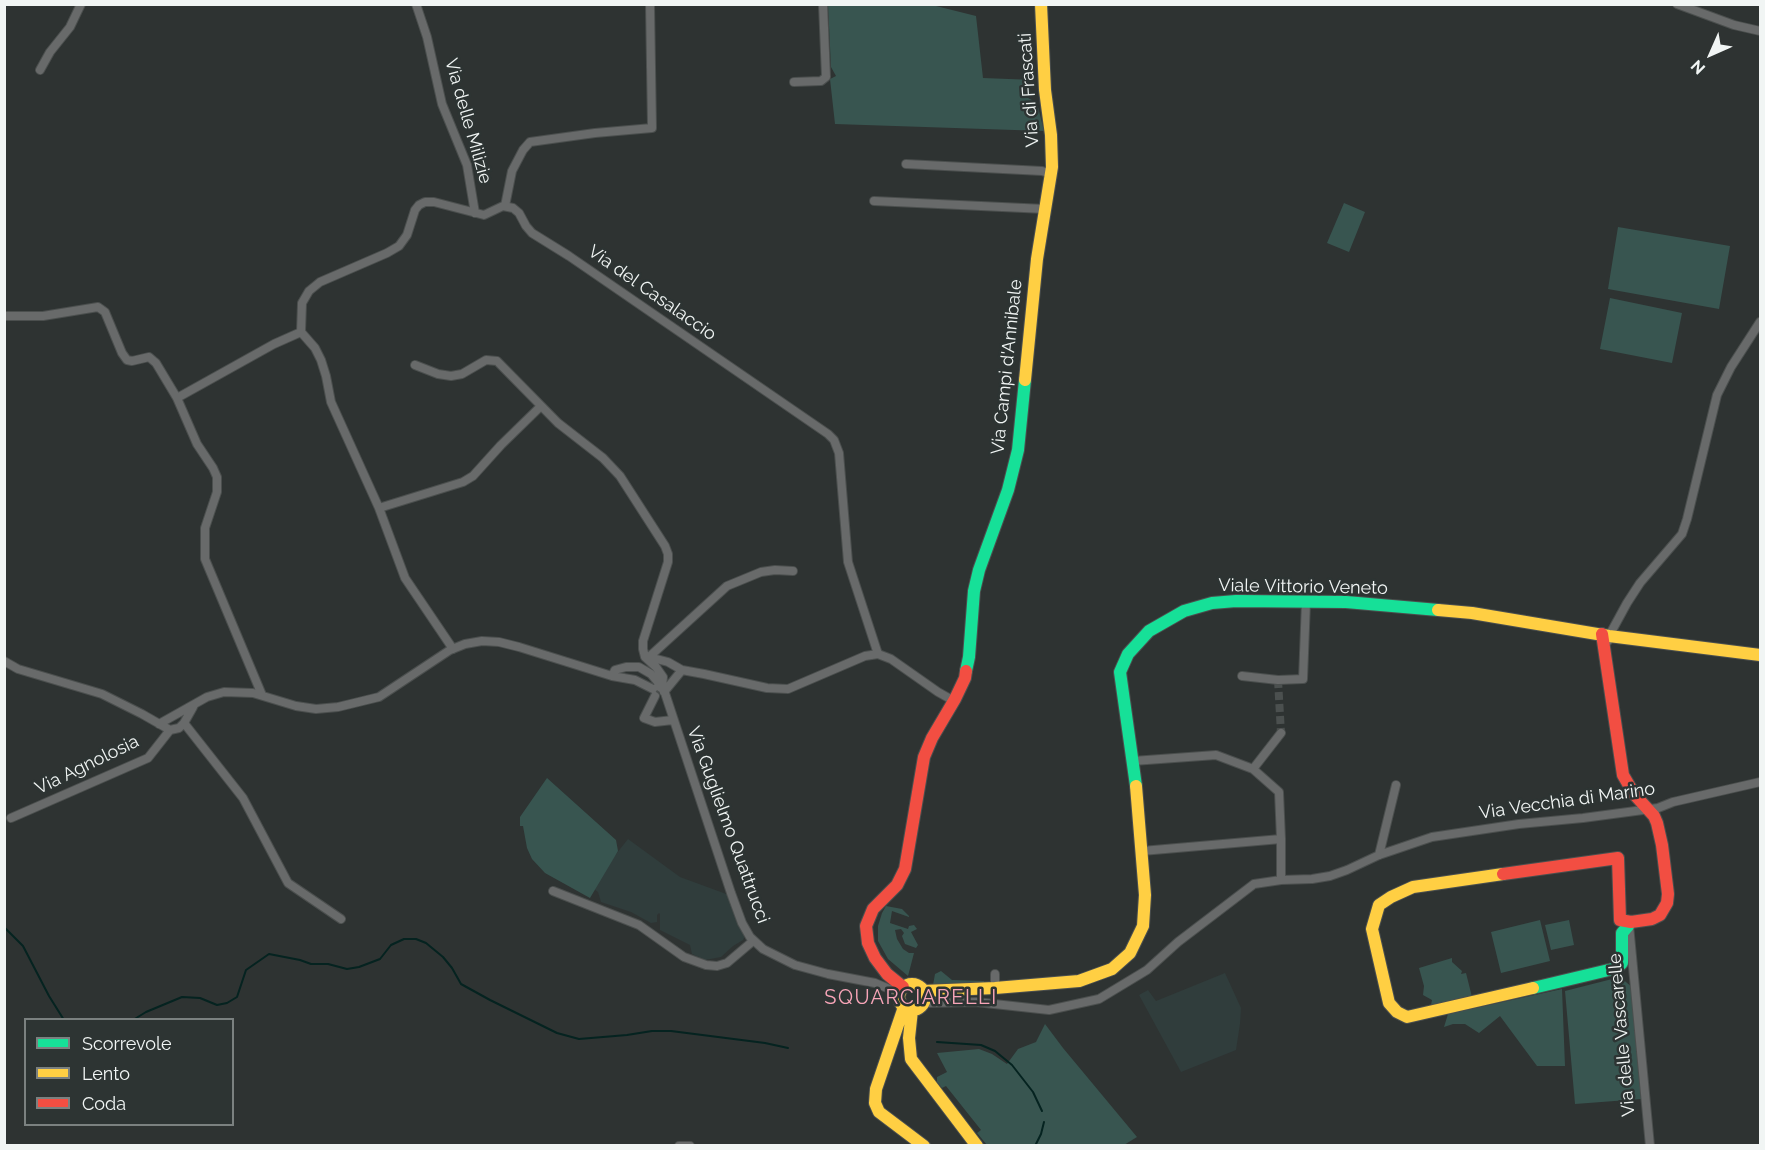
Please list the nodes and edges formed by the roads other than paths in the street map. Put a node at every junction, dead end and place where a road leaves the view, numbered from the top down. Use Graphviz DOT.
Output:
graph roads {
  1 [pos="81,4"];
  2 [pos="416,4"];
  3 [pos="650,4"];
  4 [pos="823,4"];
  5 [pos="1041,4"];
  6 [pos="1677,4"];
  7 [pos="1761,31"];
  8 [pos="40,70"];
  9 [pos="794,82"];
  10 [pos="906,164"];
  11 [pos="1051,174"];
  12 [pos="874,201"];
  13 [pos="505,206"];
  14 [pos="1046,209"];
  15 [pos="475,213"];
  16 [pos="4,316"];
  17 [pos="1761,322"];
  18 [pos="301,332"];
  19 [pos="415,365"];
  20 [pos="177,398"];
  21 [pos="541,406"];
  22 [pos="379,508"];
  23 [pos="793,572"];
  24 [pos="1306,602"];
  25 [pos="1606,635"];
  26 [pos="453,649"];
  27 [pos="878,654"];
  28 [pos="646,655"];
  29 [pos="1761,655"];
  30 [pos="4,661"];
  31 [pos="682,670"];
  32 [pos="1242,676"];
  33 [pos="673,682"];
  34 [pos="660,690"];
  35 [pos="262,695"];
  36 [pos="954,701"];
  37 [pos="193,706"];
  38 [pos="673,720"];
  39 [pos="184,723"];
  40 [pos="159,724"];
  41 [pos="170,730"];
  42 [pos="1281,733"];
  43 [pos="1133,760"];
  44 [pos="1253,769"];
  45 [pos="1761,782"];
  46 [pos="1396,785"];
  47 [pos="1648,809"];
  48 [pos="11,819"];
  49 [pos="1281,839"];
  50 [pos="1142,851"];
  51 [pos="1379,855"];
  52 [pos="1281,880"];
  53 [pos="553,891"];
  54 [pos="341,919"];
  55 [pos="1630,924"];
  56 [pos="753,941"];
  57 [pos="995,974"];
  58 [pos="995,988"];
  59 [pos="901,990"];
  60 [pos="923,997"];
  61 [pos="908,1009"];
  62 [pos="680,1146"];
  63 [pos="690,1146"];
  64 [pos="924,1146"];
  65 [pos="977,1146"];
  66 [pos="1650,1146"];
  1 -- 8 [label="street"];
  2 -- 15 [label="street, Via delle Milizie"];
  3 -- 13 [label="street"];
  4 -- 9 [label="street"];
  5 -- 11 [label="main road, Via di Frascati"];
  6 -- 7 [label="street"];
  10 -- 11 [label="street, Via di Frascati"];
  11 -- 14 [label="main road, Via di Frascati"];
  12 -- 14 [label="street"];
  13 -- 15 [label="street"];
  13 -- 27 [label="street, Via del Casalaccio"];
  14 -- 36 [label="main road, Via Campi d'Annibale"];
  15 -- 18 [label="street"];
  16 -- 20 [label="street"];
  17 -- 25 [label="street"];
  18 -- 20 [label="street"];
  18 -- 22 [label="street"];
  19 -- 21 [label="street"];
  20 -- 35 [label="street"];
  21 -- 22 [label="street"];
  21 -- 28 [label="street"];
  22 -- 26 [label="street"];
  23 -- 28 [label="street"];
  24 -- 25 [label="main road, Viale Vittorio Veneto"];
  24 -- 32 [label="street"];
  24 -- 43 [label="main road, Viale Vittorio Veneto"];
  25 -- 29 [label="main road, Viale Vittorio Veneto"];
  25 -- 47 [label="main road"];
  26 -- 34 [label="street"];
  26 -- 35 [label="street"];
  27 -- 31 [label="street"];
  27 -- 36 [label="street"];
  28 -- 31 [label="street"];
  28 -- 33 [label="street"];
  28 -- 34 [label="street, Via Guglielmo Quattrucci"];
  30 -- 40 [label="street"];
  31 -- 33 [label="street"];
  33 -- 34 [label="street"];
  34 -- 38 [label="street, Via Guglielmo Quattrucci"];
  34 -- 38 [label="street, Via Guglielmo Quattrucci"];
  35 -- 37 [label="street"];
  36 -- 59 [label="main road, Via Campi d'Annibale"];
  37 -- 39 [label="street"];
  37 -- 40 [label="street"];
  38 -- 56 [label="street, Via Guglielmo Quattrucci"];
  39 -- 41 [label="street"];
  39 -- 54 [label="street"];
  40 -- 41 [label="street"];
  41 -- 48 [label="street, Via Agnolosia"];
  42 -- 44 [label="street"];
  43 -- 44 [label="street"];
  43 -- 50 [label="main road, Viale Vittorio Veneto"];
  44 -- 49 [label="street"];
  45 -- 47 [label="street, Via Vecchia di Marino"];
  46 -- 51 [label="street"];
  47 -- 51 [label="street, Via Vecchia di Marino"];
  47 -- 55 [label="main road"];
  49 -- 50 [label="street"];
  49 -- 52 [label="street"];
  50 -- 58 [label="main road, Viale Vittorio Veneto"];
  51 -- 52 [label="street, Via Vecchia di Marino"];
  52 -- 60 [label="street, Via Vecchia di Marino"];
  53 -- 56 [label="street, Via Guglielmo Quattrucci"];
  55 -- 55 [label="main road"];
  55 -- 66 [label="street, Via delle Vascarelle"];
  56 -- 59 [label="street, Via Guglielmo Quattrucci"];
  57 -- 58 [label="street"];
  58 -- 60 [label="main road, Viale Vittorio Veneto"];
  59 -- 60 [label="main road"];
  59 -- 61 [label="main road"];
  60 -- 61 [label="main road"];
  61 -- 64 [label="main road"];
  61 -- 65 [label="main road"];
  62 -- 63 [label="street"];
}
